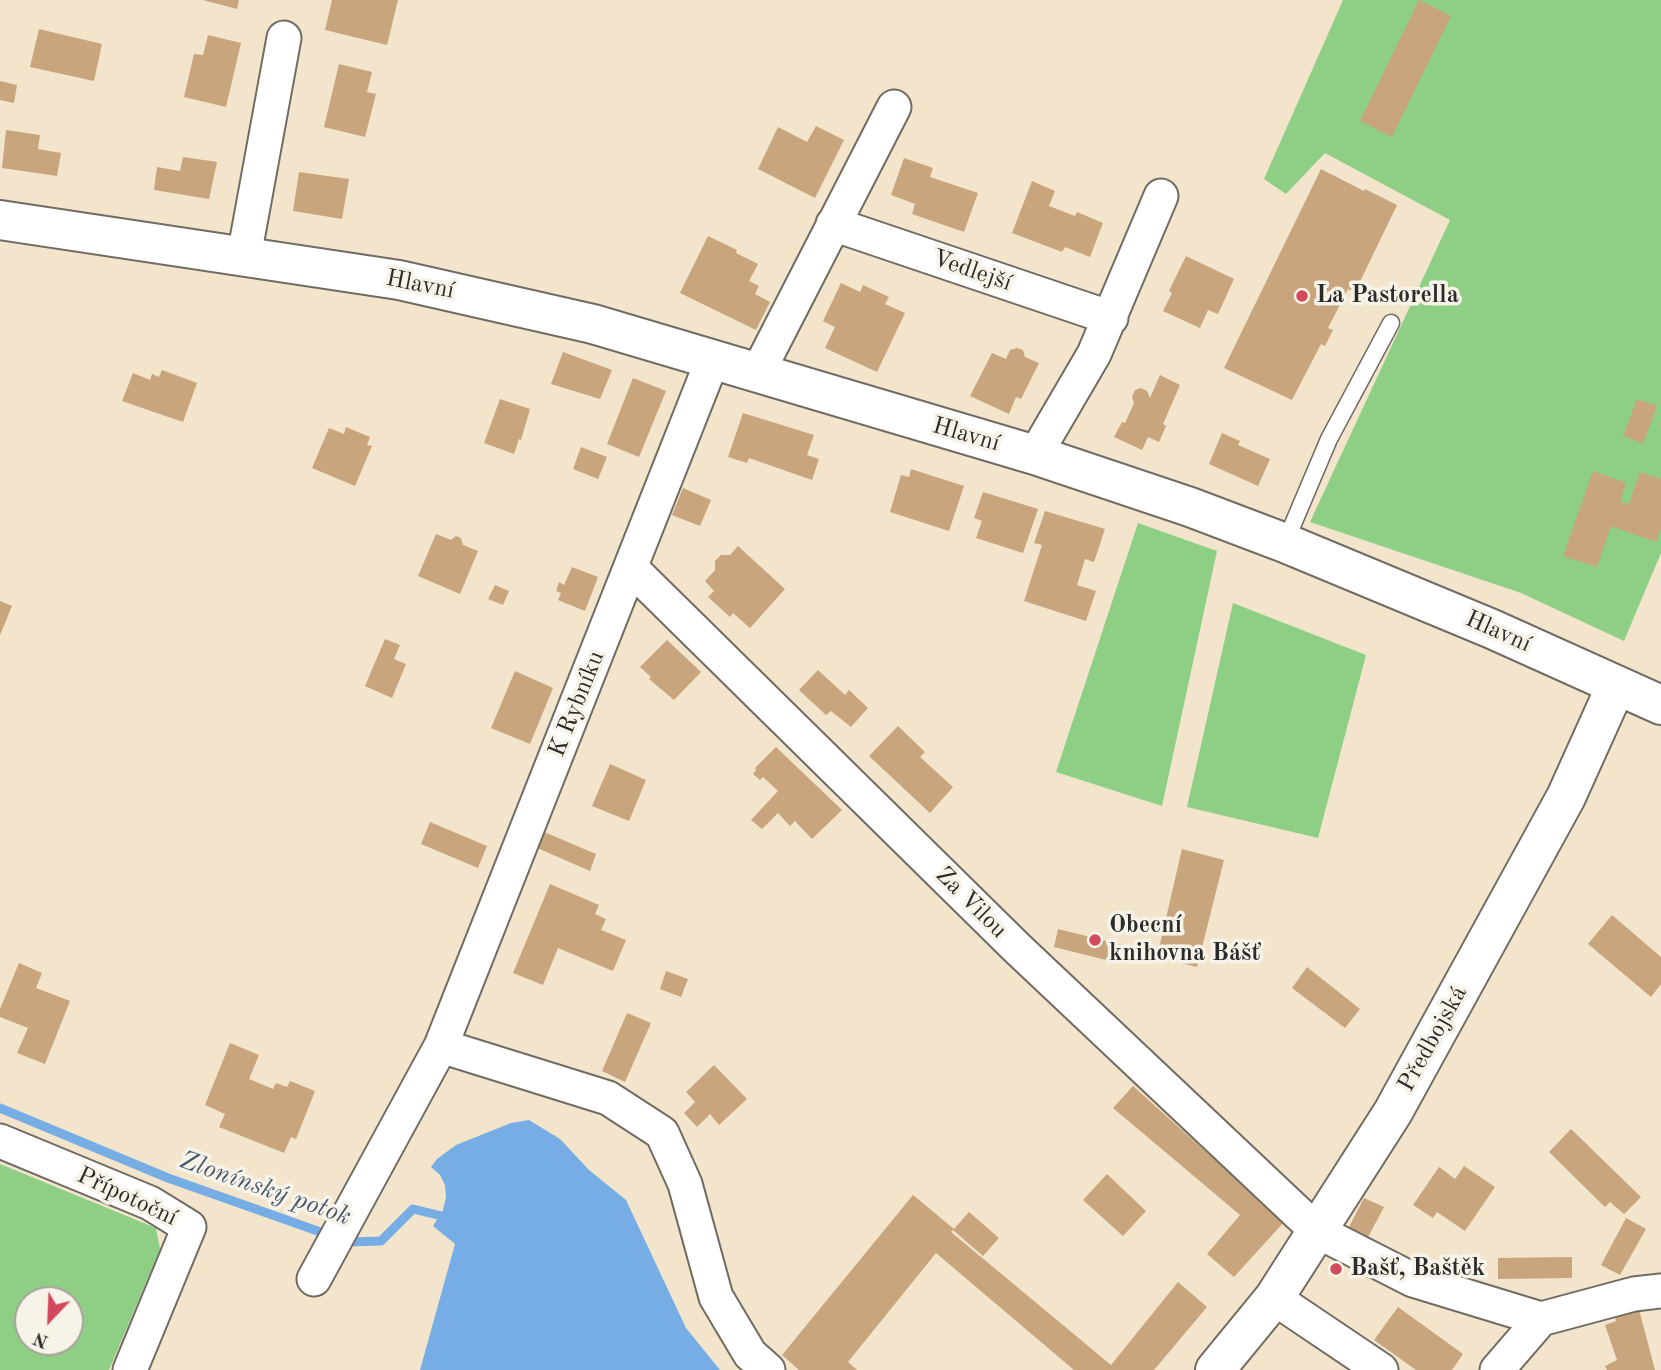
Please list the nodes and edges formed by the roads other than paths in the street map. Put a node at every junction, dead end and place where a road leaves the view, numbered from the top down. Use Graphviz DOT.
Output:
graph roads {
  1 [pos="284,38"];
  2 [pos="894,107"];
  3 [pos="1161,196"];
  4 [pos="0,220"];
  5 [pos="833,225"];
  6 [pos="244,256"];
  7 [pos="1111,318"];
  8 [pos="1391,323"];
  9 [pos="712,361"];
  10 [pos="757,374"];
  11 [pos="1035,455"];
  12 [pos="1286,543"];
  13 [pos="631,568"];
  14 [pos="1616,686"];
  15 [pos="1661,705"];
  16 [pos="441,1046"];
  17 [pos="0,1141"];
  18 [pos="1317,1231"];
  19 [pos="314,1279"];
  20 [pos="1661,1291"];
  21 [pos="1274,1298"];
  22 [pos="1541,1319"];
  23 [pos="130,1370"];
  24 [pos="768,1370"];
  25 [pos="1215,1370"];
  26 [pos="1381,1370"];
  27 [pos="1497,1370"];
  1 -- 6 [label="street"];
  2 -- 5 [label="street"];
  3 -- 7 [label="street"];
  4 -- 6 [label="street, Hlavní"];
  5 -- 7 [label="street, Vedlejší"];
  5 -- 10 [label="street"];
  6 -- 9 [label="street, Hlavní"];
  7 -- 11 [label="street"];
  8 -- 12 [label="lane"];
  9 -- 10 [label="street, Hlavní"];
  9 -- 13 [label="street, K Rybníku"];
  10 -- 11 [label="street, Hlavní"];
  11 -- 12 [label="street, Hlavní"];
  12 -- 14 [label="street, Hlavní"];
  13 -- 16 [label="street, K Rybníku"];
  13 -- 18 [label="street, Za Vilou"];
  14 -- 15 [label="street, Hlavní"];
  14 -- 18 [label="street, Předbojská"];
  16 -- 19 [label="street, K Rybníku"];
  16 -- 24 [label="street"];
  17 -- 23 [label="street, Přípotoční"];
  18 -- 21 [label="street, Předbojská"];
  18 -- 22 [label="street, Za Vilou"];
  20 -- 22 [label="street"];
  21 -- 25 [label="street, Předbojská"];
  21 -- 26 [label="street"];
  22 -- 27 [label="street"];
}
